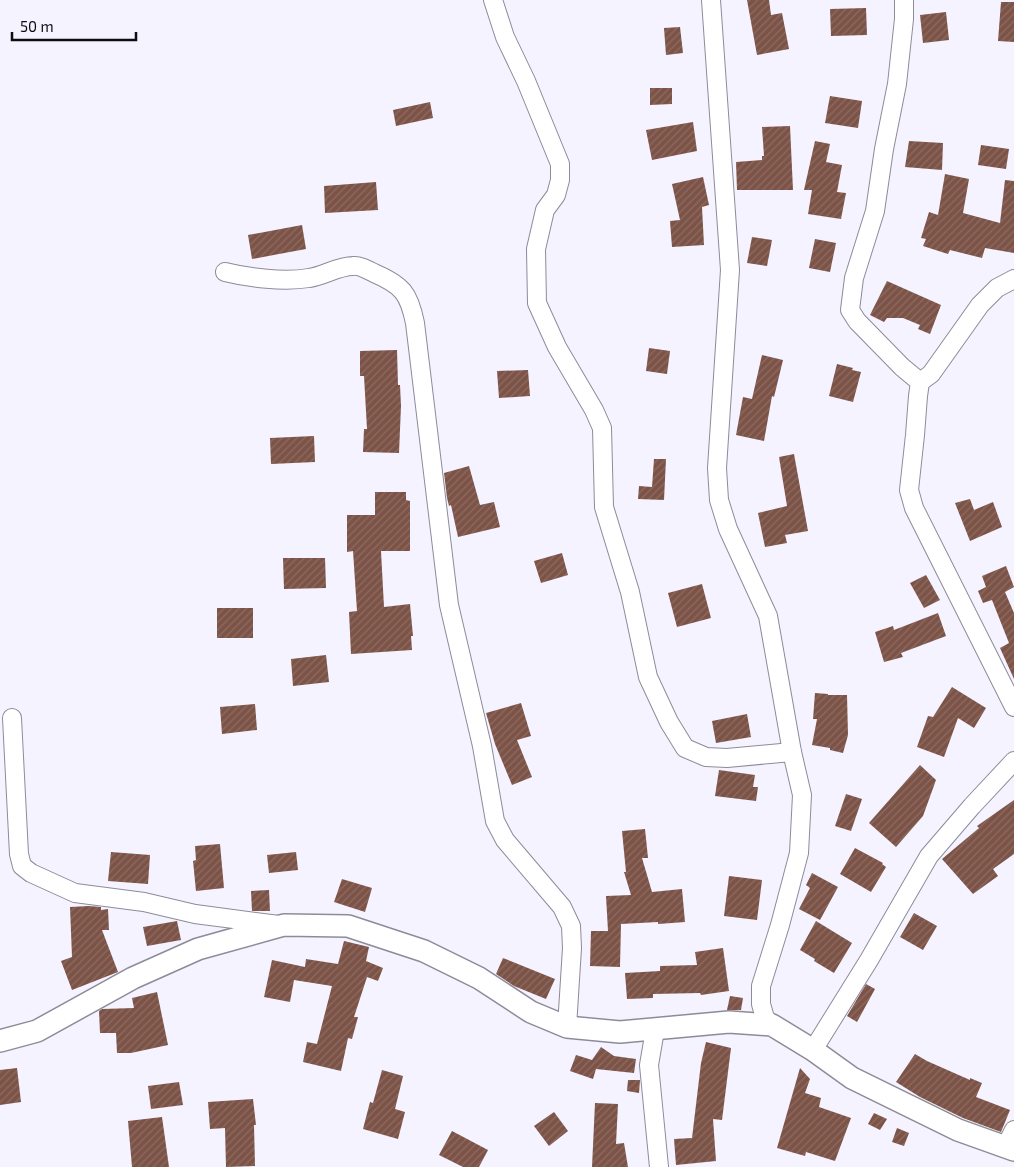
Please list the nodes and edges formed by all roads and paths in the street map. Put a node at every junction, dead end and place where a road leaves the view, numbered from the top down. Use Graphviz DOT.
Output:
graph roads {
  1 [pos="493,0"];
  2 [pos="711,0"];
  3 [pos="904,0"];
  4 [pos="225,272"];
  5 [pos="1014,279"];
  6 [pos="920,382"];
  7 [pos="1014,707"];
  8 [pos="12,718"];
  9 [pos="792,752"];
  10 [pos="1014,761"];
  11 [pos="284,926"];
  12 [pos="772,1025"];
  13 [pos="567,1026"];
  14 [pos="655,1030"];
  15 [pos="0,1041"];
  16 [pos="813,1050"];
  17 [pos="1011,1143"];
  18 [pos="659,1167"];
  1 -- 9 [label="street"];
  2 -- 9 [label="street"];
  3 -- 6 [label="street"];
  4 -- 13 [label="street"];
  5 -- 6 [label="street"];
  6 -- 7 [label="street"];
  8 -- 11 [label="street"];
  9 -- 12 [label="street"];
  10 -- 16 [label="street"];
  11 -- 13 [label="street"];
  11 -- 15 [label="street"];
  12 -- 14 [label="street"];
  12 -- 16 [label="street"];
  13 -- 14 [label="street"];
  14 -- 18 [label="street"];
  16 -- 17 [label="street"];
}
